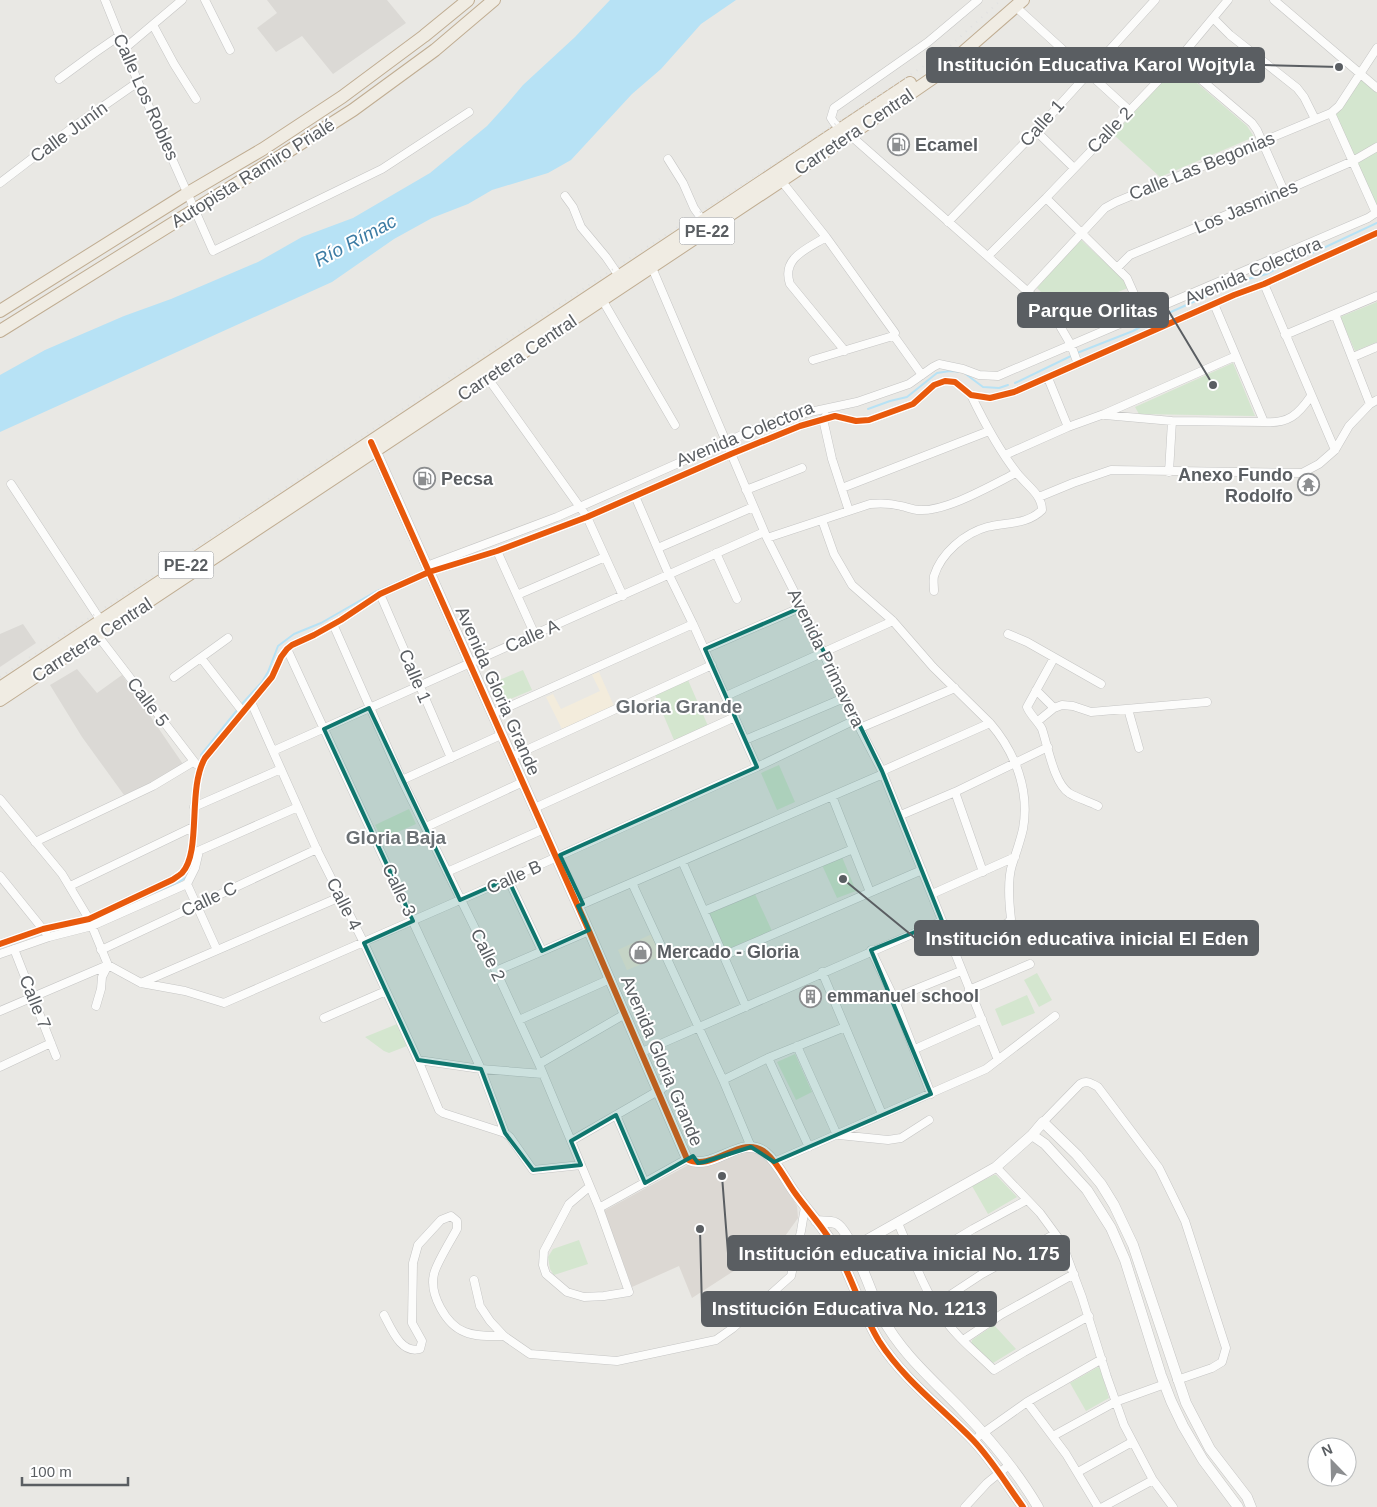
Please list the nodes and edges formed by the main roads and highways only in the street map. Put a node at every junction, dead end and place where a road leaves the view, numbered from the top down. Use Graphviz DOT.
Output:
graph roads {
  1 [pos="468,0"];
  2 [pos="494,0"];
  3 [pos="1012,6"];
  4 [pos="778,178"];
  5 [pos="650,263"];
  6 [pos="0,311"];
  7 [pos="0,331"];
  8 [pos="376,445"];
  9 [pos="0,688"];
  10 [pos="0,700"];
  1 -- 6 [label="highway, Autopista Ramiro Prialé"];
  2 -- 7 [label="highway, Autopista Ramiro Prialé"];
  3 -- 4 [label="highway, Carretera Central / PE-22"];
  4 -- 5 [label="highway, Carretera Central / PE-22"];
  4 -- 5 [label="highway, Carretera Central / PE-22"];
  5 -- 8 [label="highway, Carretera Central / PE-22"];
  5 -- 8 [label="highway, Carretera Central / PE-22"];
  8 -- 9 [label="highway, Carretera Central / PE-22"];
  8 -- 10 [label="highway, Carretera Central / PE-22"];
}
